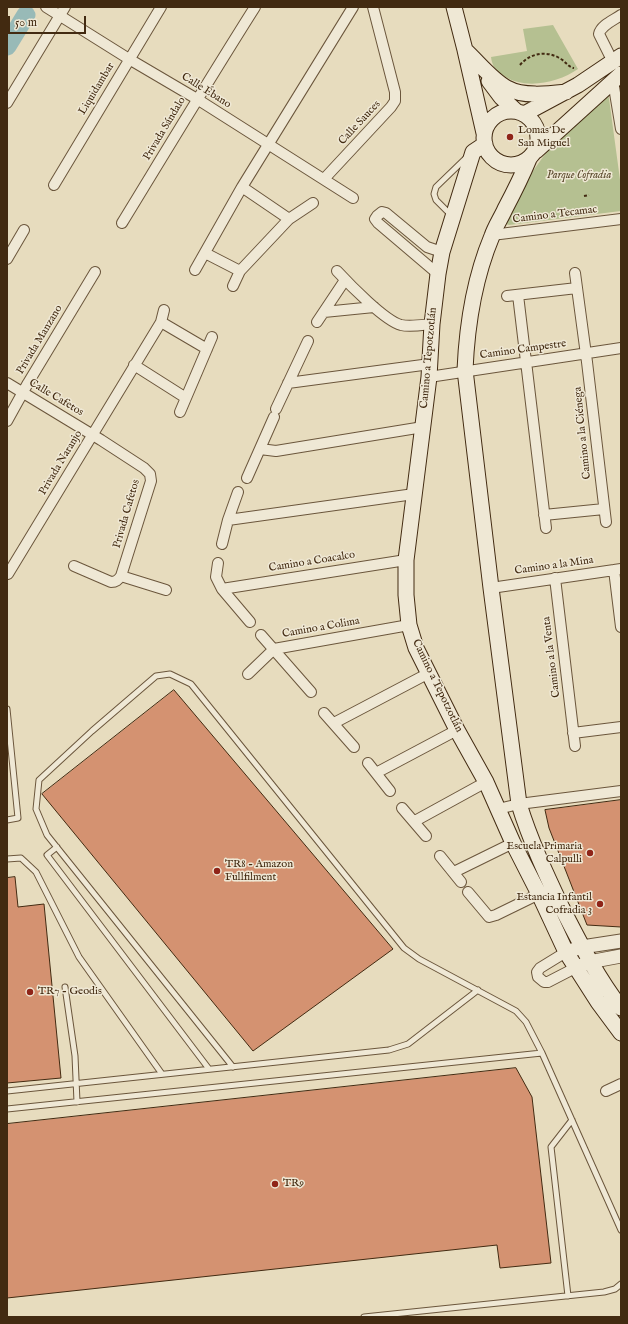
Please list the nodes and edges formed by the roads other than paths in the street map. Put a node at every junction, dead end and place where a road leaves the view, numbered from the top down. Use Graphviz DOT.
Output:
graph roads {
  1 [pos="46,7"];
  2 [pos="65,7"];
  3 [pos="161,7"];
  4 [pos="255,7"];
  5 [pos="352,7"];
  6 [pos="373,7"];
  7 [pos="454,7"];
  8 [pos="621,15"];
  9 [pos="59,16"];
  10 [pos="465,50"];
  11 [pos="129,59"];
  12 [pos="617,68"];
  13 [pos="566,92"];
  14 [pos="197,99"];
  15 [pos="7,103"];
  16 [pos="520,112"];
  17 [pos="621,129"];
  18 [pos="481,143"];
  19 [pos="268,144"];
  20 [pos="532,155"];
  21 [pos="324,179"];
  22 [pos="54,184"];
  23 [pos="242,187"];
  24 [pos="353,198"];
  25 [pos="313,203"];
  26 [pos="453,217"];
  27 [pos="289,219"];
  28 [pos="621,219"];
  29 [pos="122,223"];
  30 [pos="24,230"];
  31 [pos="492,235"];
  32 [pos="205,252"];
  33 [pos="442,252"];
  34 [pos="7,259"];
  35 [pos="195,270"];
  36 [pos="240,271"];
  37 [pos="337,271"];
  38 [pos="95,272"];
  39 [pos="574,273"];
  40 [pos="438,274"];
  41 [pos="345,280"];
  42 [pos="233,286"];
  43 [pos="577,288"];
  44 [pos="518,295"];
  45 [pos="507,296"];
  46 [pos="374,308"];
  47 [pos="164,310"];
  48 [pos="324,312"];
  49 [pos="160,322"];
  50 [pos="317,322"];
  51 [pos="432,324"];
  52 [pos="212,337"];
  53 [pos="308,341"];
  54 [pos="621,348"];
  55 [pos="207,349"];
  56 [pos="585,354"];
  57 [pos="526,361"];
  58 [pos="134,365"];
  59 [pos="429,370"];
  60 [pos="465,370"];
  61 [pos="7,383"];
  62 [pos="288,383"];
  63 [pos="23,392"];
  64 [pos="186,398"];
  65 [pos="180,412"];
  66 [pos="7,421"];
  67 [pos="423,427"];
  68 [pos="93,435"];
  69 [pos="260,449"];
  70 [pos="247,478"];
  71 [pos="238,492"];
  72 [pos="414,494"];
  73 [pos="604,509"];
  74 [pos="544,515"];
  75 [pos="228,520"];
  76 [pos="606,522"];
  77 [pos="546,528"];
  78 [pos="222,544"];
  79 [pos="406,560"];
  80 [pos="218,563"];
  81 [pos="74,566"];
  82 [pos="618,569"];
  83 [pos="8,574"];
  84 [pos="120,578"];
  85 [pos="555,578"];
  86 [pos="490,588"];
  87 [pos="222,589"];
  88 [pos="166,590"];
  89 [pos="250,622"];
  90 [pos="409,625"];
  91 [pos="621,627"];
  92 [pos="261,635"];
  93 [pos="274,649"];
  94 [pos="429,673"];
  95 [pos="248,674"];
  96 [pos="311,692"];
  97 [pos="7,709"];
  98 [pos="324,713"];
  99 [pos="334,723"];
  100 [pos="621,727"];
  101 [pos="457,730"];
  102 [pos="573,733"];
  103 [pos="575,746"];
  104 [pos="354,747"];
  105 [pos="368,763"];
  106 [pos="376,773"];
  107 [pos="486,782"];
  108 [pos="390,791"];
  109 [pos="621,791"];
  110 [pos="519,804"];
  111 [pos="402,808"];
  112 [pos="498,809"];
  113 [pos="7,820"];
  114 [pos="415,821"];
  115 [pos="426,836"];
  116 [pos="513,843"];
  117 [pos="57,847"];
  118 [pos="440,856"];
  119 [pos="7,859"];
  120 [pos="454,872"];
  121 [pos="461,882"];
  122 [pos="468,892"];
  123 [pos="539,894"];
  124 [pos="621,942"];
  125 [pos="582,947"];
  126 [pos="566,952"];
  127 [pos="621,956"];
  128 [pos="583,964"];
  129 [pos="65,987"];
  130 [pos="478,990"];
  131 [pos="621,1008"];
  132 [pos="621,1033"];
  133 [pos="542,1053"];
  134 [pos="233,1067"];
  135 [pos="209,1069"];
  136 [pos="162,1074"];
  137 [pos="76,1084"];
  138 [pos="621,1084"];
  139 [pos="7,1091"];
  140 [pos="606,1091"];
  141 [pos="77,1102"];
  142 [pos="7,1109"];
  143 [pos="572,1120"];
  144 [pos="621,1230"];
  145 [pos="621,1284"];
  146 [pos="568,1296"];
  147 [pos="364,1317"];
  1 -- 9 [label="street, Calle Ébano"];
  2 -- 9 [label="street"];
  3 -- 11 [label="street, Liquidambar"];
  4 -- 14 [label="street, Privada Sándalo"];
  5 -- 19 [label="street"];
  6 -- 21 [label="street, Calle Sauces"];
  7 -- 10 [label="main road"];
  8 -- 12 [label="street"];
  9 -- 11 [label="street, Calle Ébano"];
  9 -- 15 [label="street"];
  10 -- 13 [label="main road"];
  10 -- 16 [label="main road"];
  10 -- 18 [label="main road"];
  11 -- 14 [label="street, Calle Ébano"];
  11 -- 22 [label="street, Liquidambar"];
  12 -- 13 [label="main road"];
  12 -- 17 [label="street"];
  12 -- 20 [label="main road"];
  13 -- 16 [label="main road"];
  14 -- 19 [label="street, Calle Ébano"];
  14 -- 29 [label="street, Privada Sándalo"];
  16 -- 18 [label="main road"];
  16 -- 20 [label="main road"];
  18 -- 20 [label="main road"];
  18 -- 26 [label="main road, Camino a Tepotzotlán"];
  18 -- 26 [label="lane"];
  19 -- 21 [label="street, Calle Ébano"];
  19 -- 23 [label="street"];
  20 -- 31 [label="main road, Camino a Tepotzotlán"];
  21 -- 24 [label="street, Calle Ébano"];
  23 -- 27 [label="street"];
  23 -- 32 [label="street"];
  25 -- 27 [label="street"];
  26 -- 33 [label="main road, Camino a Tepotzotlán"];
  27 -- 36 [label="street"];
  28 -- 31 [label="street, Camino a Tecamac"];
  30 -- 34 [label="street"];
  31 -- 60 [label="main road, Camino a Tepotzotlán"];
  32 -- 35 [label="street"];
  32 -- 36 [label="street"];
  33 -- 40 [label="main road, Camino a Tepotzotlán"];
  33 -- 40 [label="street"];
  36 -- 42 [label="street"];
  37 -- 41 [label="street"];
  38 -- 63 [label="street, Privada Manzano"];
  39 -- 43 [label="street, Camino a la Ciénega"];
  40 -- 51 [label="main road, Camino a Tepotzotlán"];
  41 -- 46 [label="street"];
  41 -- 48 [label="street"];
  43 -- 44 [label="street"];
  43 -- 56 [label="street, Camino a la Ciénega"];
  44 -- 45 [label="street"];
  44 -- 57 [label="street"];
  46 -- 48 [label="street"];
  46 -- 51 [label="street"];
  47 -- 49 [label="street, Privada Naranjo"];
  48 -- 50 [label="street"];
  49 -- 55 [label="street"];
  49 -- 58 [label="street, Privada Naranjo"];
  51 -- 59 [label="main road, Camino a Tepotzotlán"];
  52 -- 55 [label="street"];
  53 -- 62 [label="street"];
  54 -- 56 [label="street, Camino Campestre"];
  55 -- 64 [label="street"];
  56 -- 57 [label="street, Camino Campestre"];
  56 -- 73 [label="street, Camino a la Ciénega"];
  57 -- 60 [label="street, Camino Campestre"];
  57 -- 74 [label="street"];
  58 -- 64 [label="street"];
  58 -- 68 [label="street, Privada Naranjo"];
  59 -- 60 [label="street, Camino Campestre"];
  59 -- 62 [label="street, Camino Campestre"];
  59 -- 67 [label="main road, Camino a Tepotzotlán"];
  60 -- 86 [label="main road, Camino a Tepotzotlán"];
  61 -- 63 [label="street, Calle Cafetos"];
  62 -- 69 [label="street"];
  63 -- 66 [label="street, Privada Manzano"];
  63 -- 68 [label="street, Calle Cafetos"];
  64 -- 65 [label="street"];
  67 -- 69 [label="street"];
  67 -- 72 [label="main road, Camino a Tepotzotlán"];
  68 -- 83 [label="street, Privada Naranjo"];
  68 -- 84 [label="street, Privada Cafetos"];
  69 -- 70 [label="street"];
  71 -- 75 [label="street"];
  72 -- 75 [label="street"];
  72 -- 79 [label="main road, Camino a Tepotzotlán"];
  73 -- 74 [label="street"];
  73 -- 76 [label="street, Camino a la Ciénega"];
  74 -- 77 [label="street"];
  75 -- 78 [label="street"];
  79 -- 87 [label="street, Camino a Coacalco"];
  79 -- 90 [label="main road, Camino a Tepotzotlán"];
  80 -- 87 [label="street"];
  81 -- 84 [label="street"];
  82 -- 85 [label="street, Camino a la Mina"];
  82 -- 91 [label="street"];
  84 -- 88 [label="street"];
  85 -- 86 [label="street, Camino a la Mina"];
  85 -- 102 [label="street, Camino a la Venta"];
  86 -- 110 [label="main road, Camino a Tepotzotlán"];
  87 -- 89 [label="street"];
  90 -- 93 [label="street, Camino a Colima"];
  90 -- 94 [label="main road, Camino a Tepotzotlán"];
  92 -- 93 [label="street"];
  93 -- 95 [label="street, Camino a Colima"];
  93 -- 96 [label="street"];
  94 -- 99 [label="street"];
  94 -- 101 [label="main road, Camino a Tepotzotlán"];
  97 -- 113 [label="lane"];
  98 -- 99 [label="street"];
  99 -- 104 [label="street"];
  100 -- 102 [label="street"];
  101 -- 106 [label="street"];
  101 -- 107 [label="main road, Camino a Tepotzotlán"];
  102 -- 103 [label="street, Camino a la Venta"];
  105 -- 106 [label="street"];
  106 -- 108 [label="street"];
  107 -- 112 [label="main road, Camino a Tepotzotlán"];
  107 -- 114 [label="street"];
  109 -- 110 [label="street"];
  110 -- 112 [label="street"];
  110 -- 125 [label="main road, Camino a Tepotzotlán"];
  111 -- 114 [label="street"];
  112 -- 116 [label="main road, Camino a Tepotzotlán"];
  114 -- 115 [label="street"];
  116 -- 120 [label="street"];
  116 -- 123 [label="main road, Camino a Tepotzotlán"];
  117 -- 130 [label="lane"];
  117 -- 134 [label="lane"];
  117 -- 135 [label="lane"];
  118 -- 120 [label="street"];
  119 -- 136 [label="lane"];
  120 -- 121 [label="street"];
  122 -- 123 [label="street"];
  123 -- 126 [label="main road, Camino a Tepotzotlán"];
  124 -- 125 [label="street"];
  125 -- 126 [label="street"];
  125 -- 128 [label="main road, Camino a Tepotzotlán"];
  126 -- 128 [label="main road, Camino a Tepotzotlán"];
  126 -- 128 [label="street"];
  127 -- 128 [label="street"];
  128 -- 131 [label="main road, Camino a Tepotzotlán"];
  128 -- 132 [label="main road, Camino a Tepotzotlán"];
  129 -- 137 [label="lane"];
  130 -- 133 [label="lane"];
  130 -- 134 [label="lane"];
  133 -- 141 [label="lane"];
  133 -- 143 [label="lane"];
  134 -- 135 [label="lane"];
  135 -- 136 [label="lane"];
  136 -- 137 [label="lane"];
  137 -- 139 [label="lane"];
  137 -- 141 [label="lane"];
  138 -- 140 [label="street"];
  141 -- 142 [label="lane"];
  143 -- 144 [label="lane"];
  143 -- 146 [label="lane"];
  145 -- 146 [label="lane"];
  146 -- 147 [label="lane"];
}
